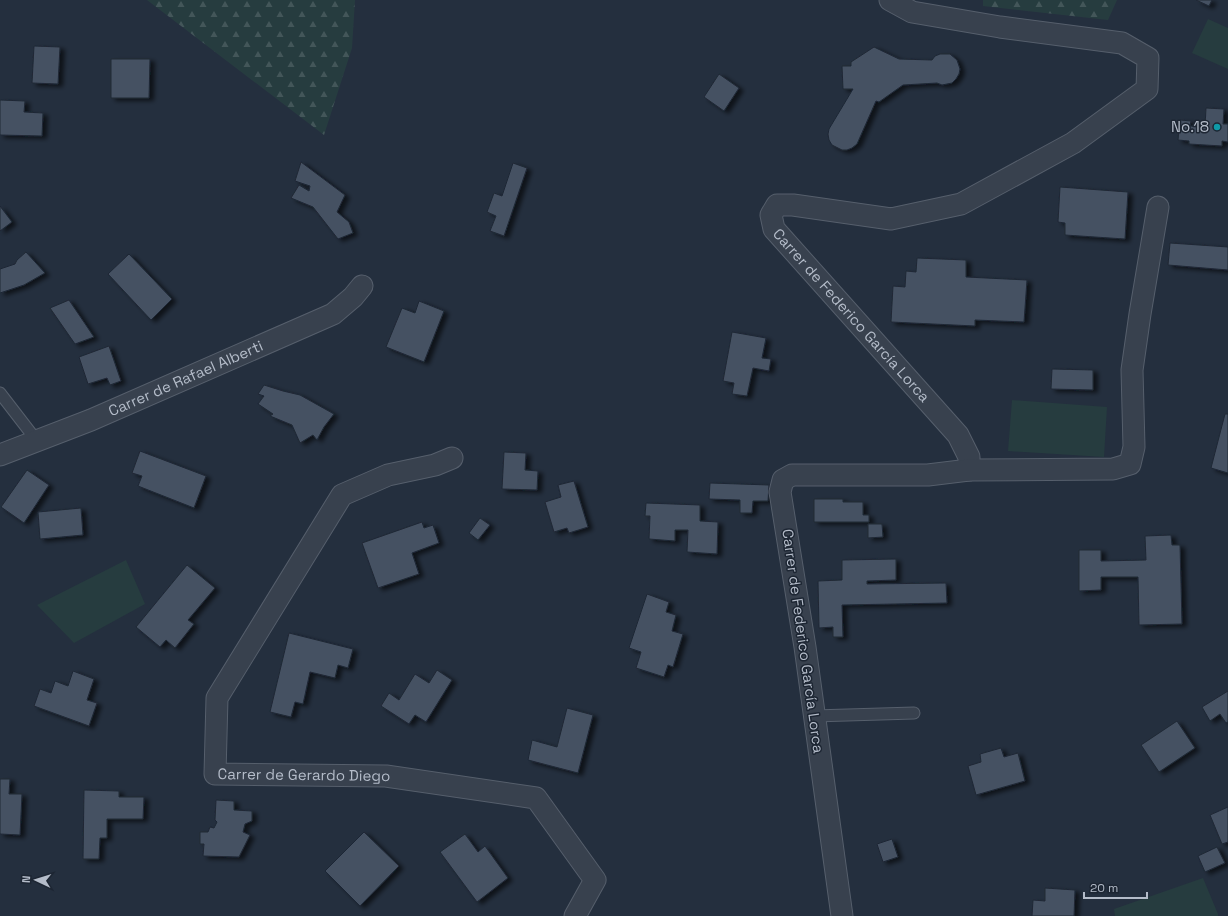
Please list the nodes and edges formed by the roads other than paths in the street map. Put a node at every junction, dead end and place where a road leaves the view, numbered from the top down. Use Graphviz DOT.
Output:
graph roads {
  1 [pos="890,0"];
  2 [pos="1158,207"];
  3 [pos="362,286"];
  4 [pos="0,393"];
  5 [pos="37,440"];
  6 [pos="0,455"];
  7 [pos="452,458"];
  8 [pos="969,470"];
  9 [pos="914,713"];
  10 [pos="814,716"];
  11 [pos="575,916"];
  12 [pos="842,916"];
  1 -- 8 [label="street, Carrer de Federico García Lorca"];
  2 -- 8 [label="street, Carrer de Federico García Lorca"];
  3 -- 5 [label="street, Carrer de Rafael Alberti"];
  4 -- 5 [label="lane"];
  5 -- 6 [label="street, Carrer de Rafael Alberti"];
  7 -- 11 [label="street, Carrer de Gerardo Diego"];
  8 -- 10 [label="street, Carrer de Federico García Lorca"];
  9 -- 10 [label="lane"];
  10 -- 12 [label="street, Carrer de Federico García Lorca"];
}
